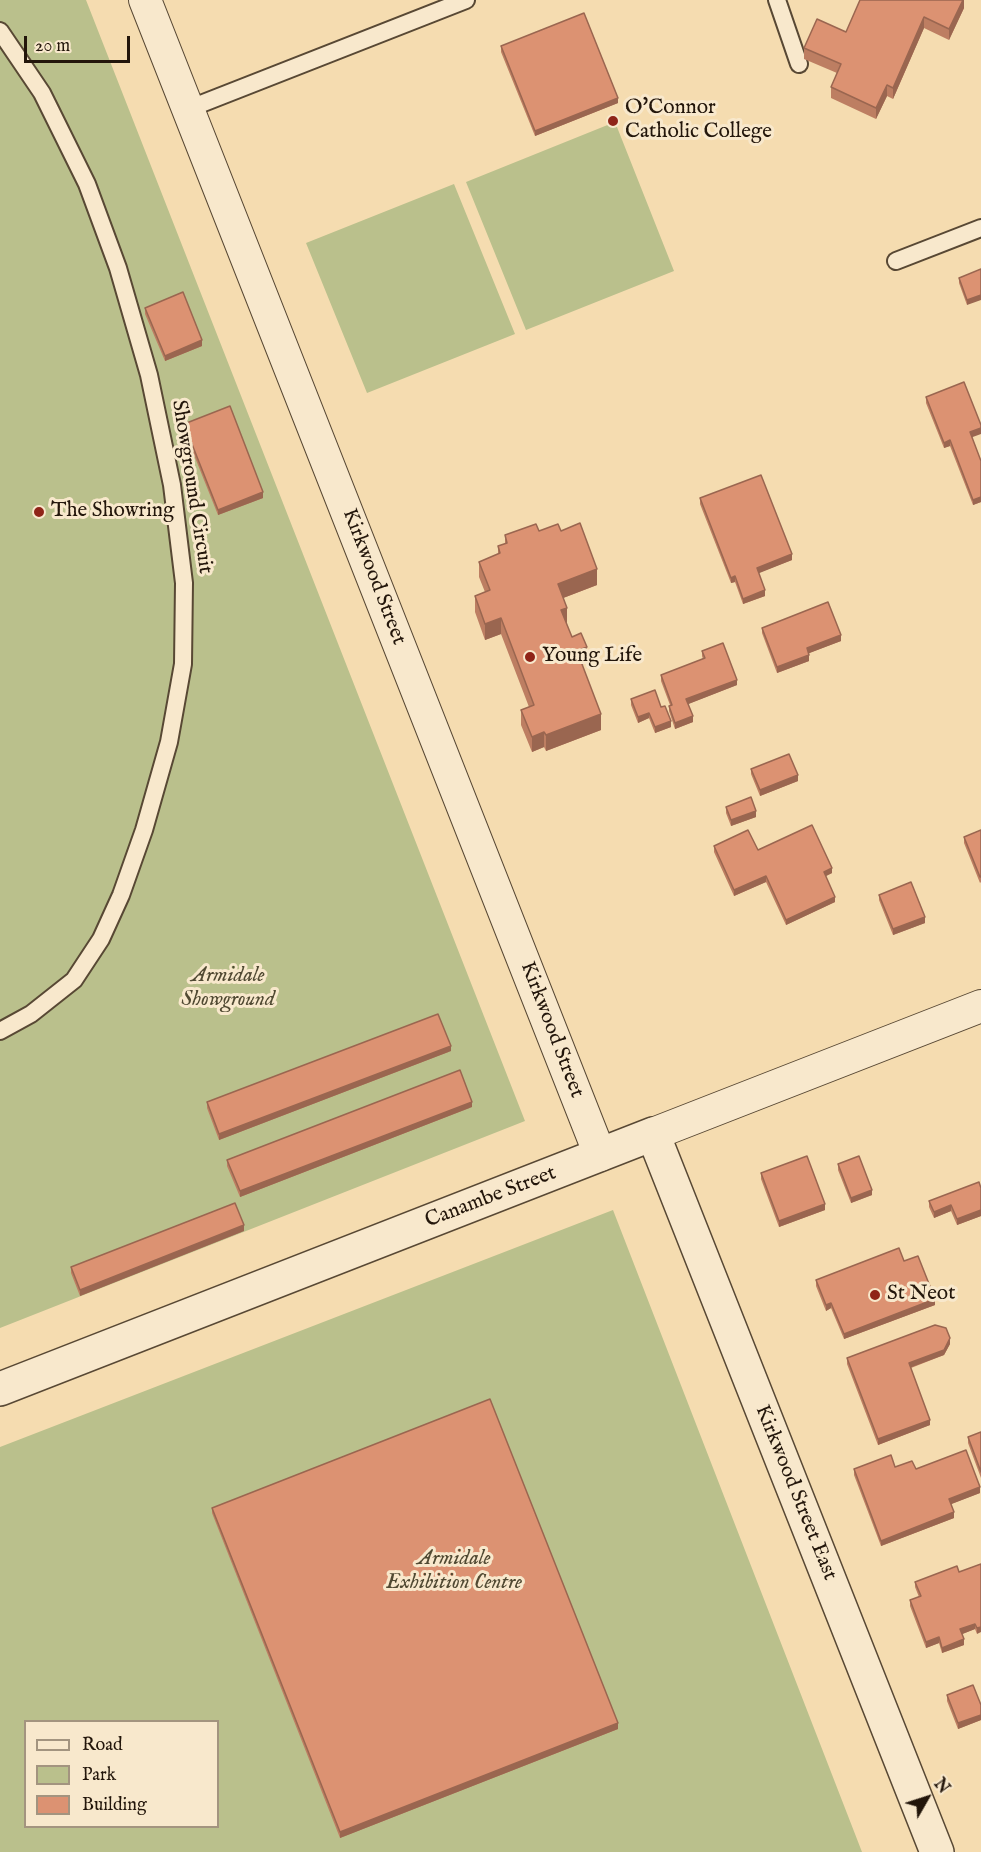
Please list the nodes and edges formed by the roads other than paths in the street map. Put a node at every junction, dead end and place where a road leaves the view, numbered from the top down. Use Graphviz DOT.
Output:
graph roads {
  1 [pos="145,0"];
  2 [pos="466,0"];
  3 [pos="777,0"];
  4 [pos="0,32"];
  5 [pos="799,64"];
  6 [pos="188,110"];
  7 [pos="981,228"];
  8 [pos="896,261"];
  9 [pos="981,1006"];
  10 [pos="0,1031"];
  11 [pos="653,1134"];
  12 [pos="600,1155"];
  13 [pos="0,1389"];
  14 [pos="937,1852"];
  1 -- 6 [label="street, Kirkwood Street"];
  2 -- 6 [label="lane"];
  3 -- 5 [label="lane"];
  4 -- 10 [label="lane, Showground Circuit"];
  6 -- 12 [label="street, Kirkwood Street"];
  7 -- 8 [label="lane"];
  9 -- 11 [label="street, Canambe Street"];
  11 -- 12 [label="street, Canambe Street"];
  11 -- 14 [label="street, Kirkwood Street East"];
  12 -- 13 [label="street, Canambe Street"];
}
